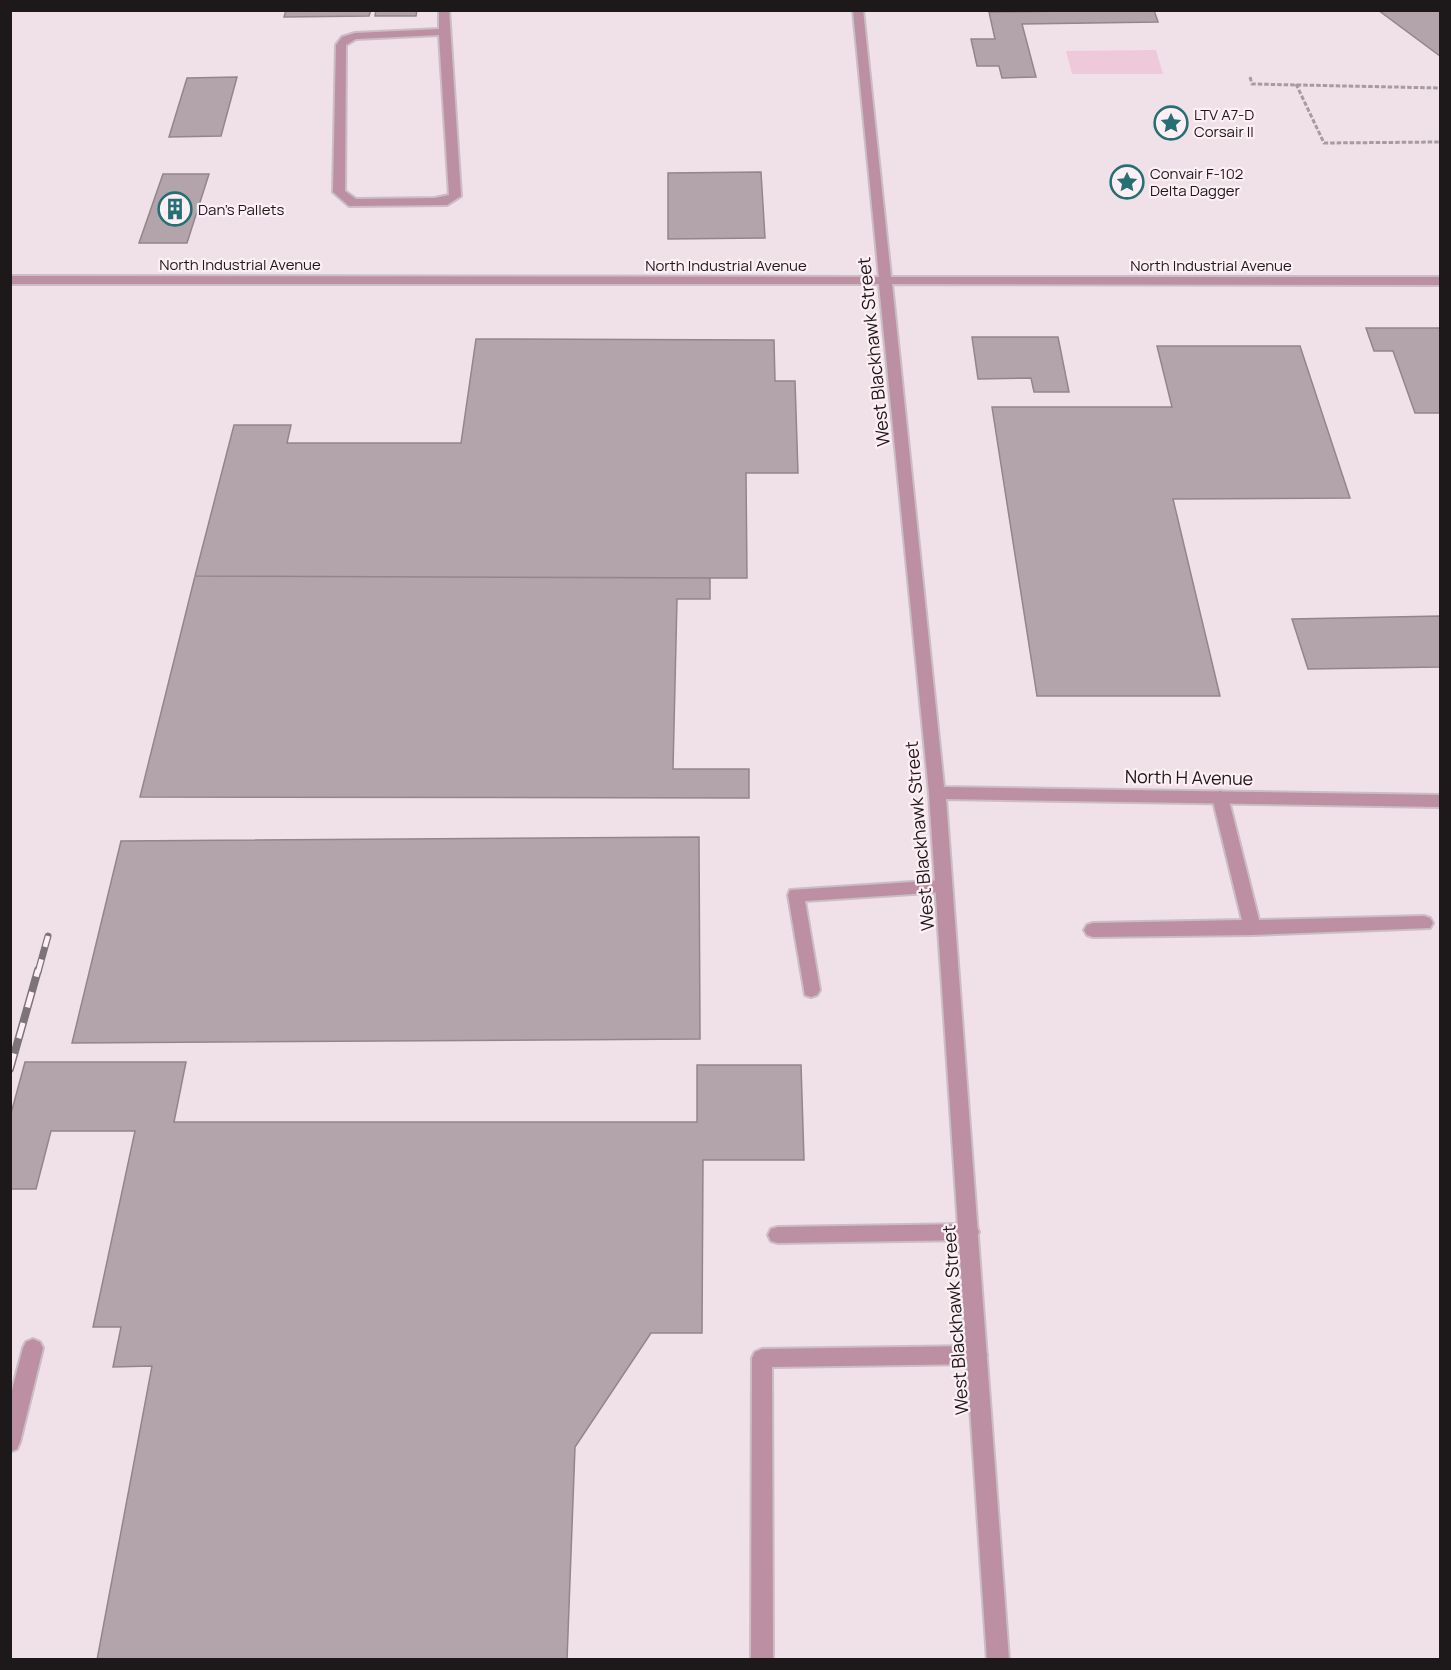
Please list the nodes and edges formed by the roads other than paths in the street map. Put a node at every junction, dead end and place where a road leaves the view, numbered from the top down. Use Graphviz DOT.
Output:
graph roads {
  1 [pos="444,10"];
  2 [pos="858,10"];
  3 [pos="444,32"];
  4 [pos="10,280"];
  5 [pos="1440,281"];
  6 [pos="886,282"];
  7 [pos="937,793"];
  8 [pos="1220,797"];
  9 [pos="1440,801"];
  10 [pos="944,886"];
  11 [pos="1424,923"];
  12 [pos="1252,928"];
  13 [pos="1093,930"];
  14 [pos="810,990"];
  15 [pos="969,1232"];
  16 [pos="778,1235"];
  17 [pos="33,1348"];
  18 [pos="977,1354"];
  19 [pos="10,1442"];
  20 [pos="762,1659"];
  21 [pos="998,1659"];
  1 -- 3 [label="street"];
  2 -- 6 [label="street, West Blackhawk Street"];
  3 -- 3 [label="street"];
  4 -- 6 [label="street, North Industrial Avenue"];
  5 -- 6 [label="street, North Industrial Avenue"];
  6 -- 7 [label="street, West Blackhawk Street"];
  7 -- 8 [label="street, North H Avenue"];
  7 -- 10 [label="street, West Blackhawk Street"];
  8 -- 9 [label="street, North H Avenue"];
  8 -- 12 [label="street"];
  10 -- 14 [label="street"];
  10 -- 15 [label="street, West Blackhawk Street"];
  11 -- 12 [label="street"];
  12 -- 13 [label="street"];
  15 -- 16 [label="street"];
  15 -- 18 [label="street, West Blackhawk Street"];
  17 -- 19 [label="street"];
  18 -- 20 [label="street"];
  18 -- 21 [label="street, West Blackhawk Street"];
}
